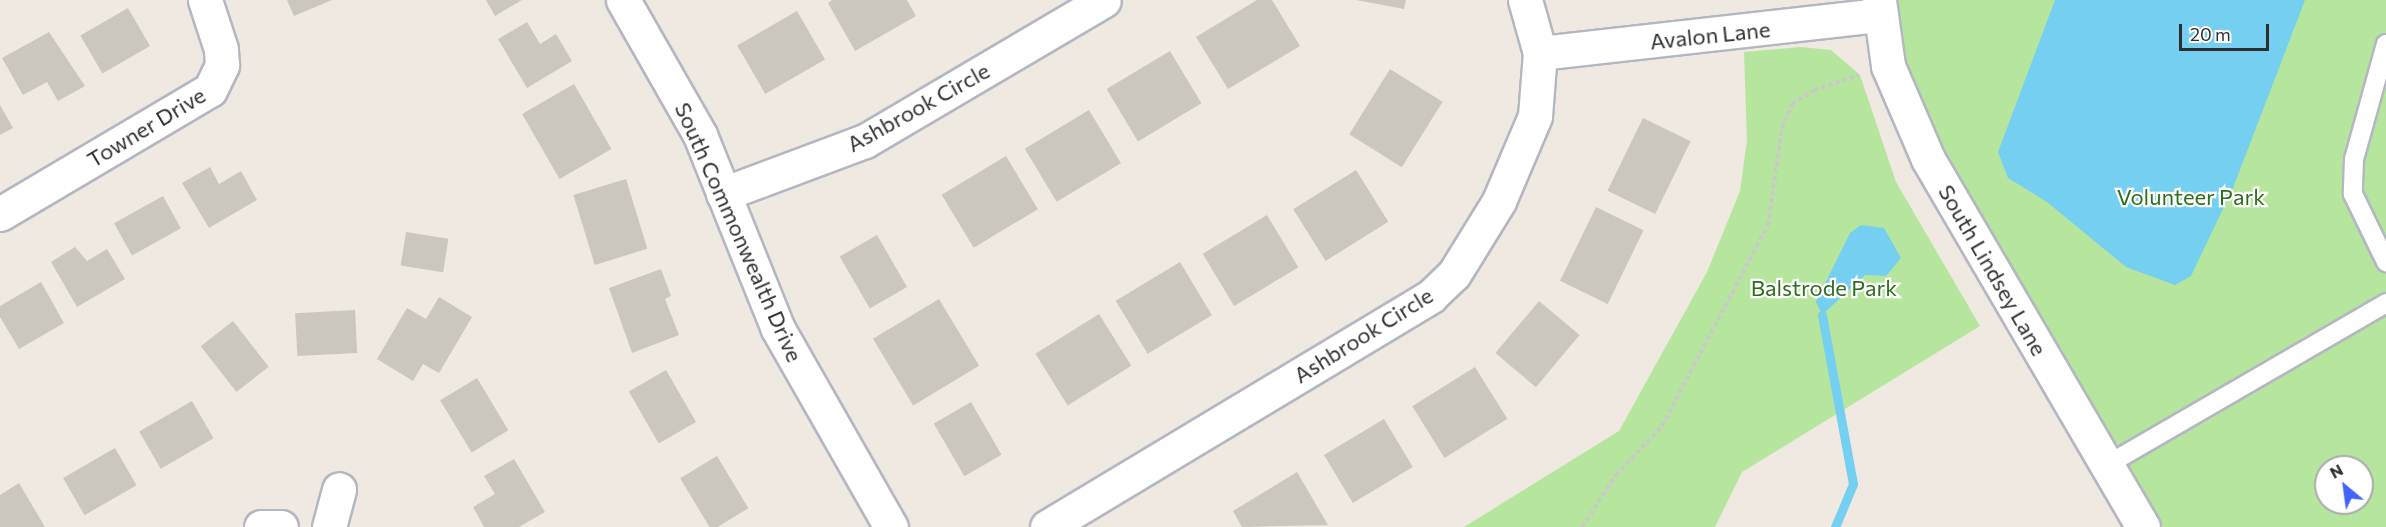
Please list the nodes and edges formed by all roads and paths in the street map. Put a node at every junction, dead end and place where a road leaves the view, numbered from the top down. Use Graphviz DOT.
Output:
graph roads {
  1 [pos="205,0"];
  2 [pos="623,0"];
  3 [pos="1104,0"];
  4 [pos="1525,0"];
  5 [pos="1879,8"];
  6 [pos="2386,44"];
  7 [pos="1540,53"];
  8 [pos="1888,66"];
  9 [pos="723,194"];
  10 [pos="0,214"];
  11 [pos="2386,262"];
  12 [pos="2386,303"];
  13 [pos="2107,465"];
  14 [pos="339,489"];
  15 [pos="261,527"];
  16 [pos="281,527"];
  17 [pos="329,527"];
  18 [pos="891,527"];
  19 [pos="1047,527"];
  20 [pos="1582,527"];
  21 [pos="2143,527"];
  1 -- 10 [label="street, Towner Drive"];
  2 -- 9 [label="street, South Commonwealth Drive"];
  3 -- 9 [label="street, Ashbrook Circle"];
  4 -- 7 [label="street, Ashbrook Circle"];
  5 -- 7 [label="street, Avalon Lane"];
  5 -- 8 [label="street, South Lindsey Lane"];
  6 -- 11 [label="lane"];
  7 -- 19 [label="street, Ashbrook Circle"];
  8 -- 13 [label="street, South Lindsey Lane"];
  8 -- 20 [label="path"];
  9 -- 18 [label="street, South Commonwealth Drive"];
  12 -- 13 [label="lane"];
  13 -- 21 [label="street, South Lindsey Lane"];
  14 -- 17 [label="street"];
  15 -- 16 [label="street"];
}
